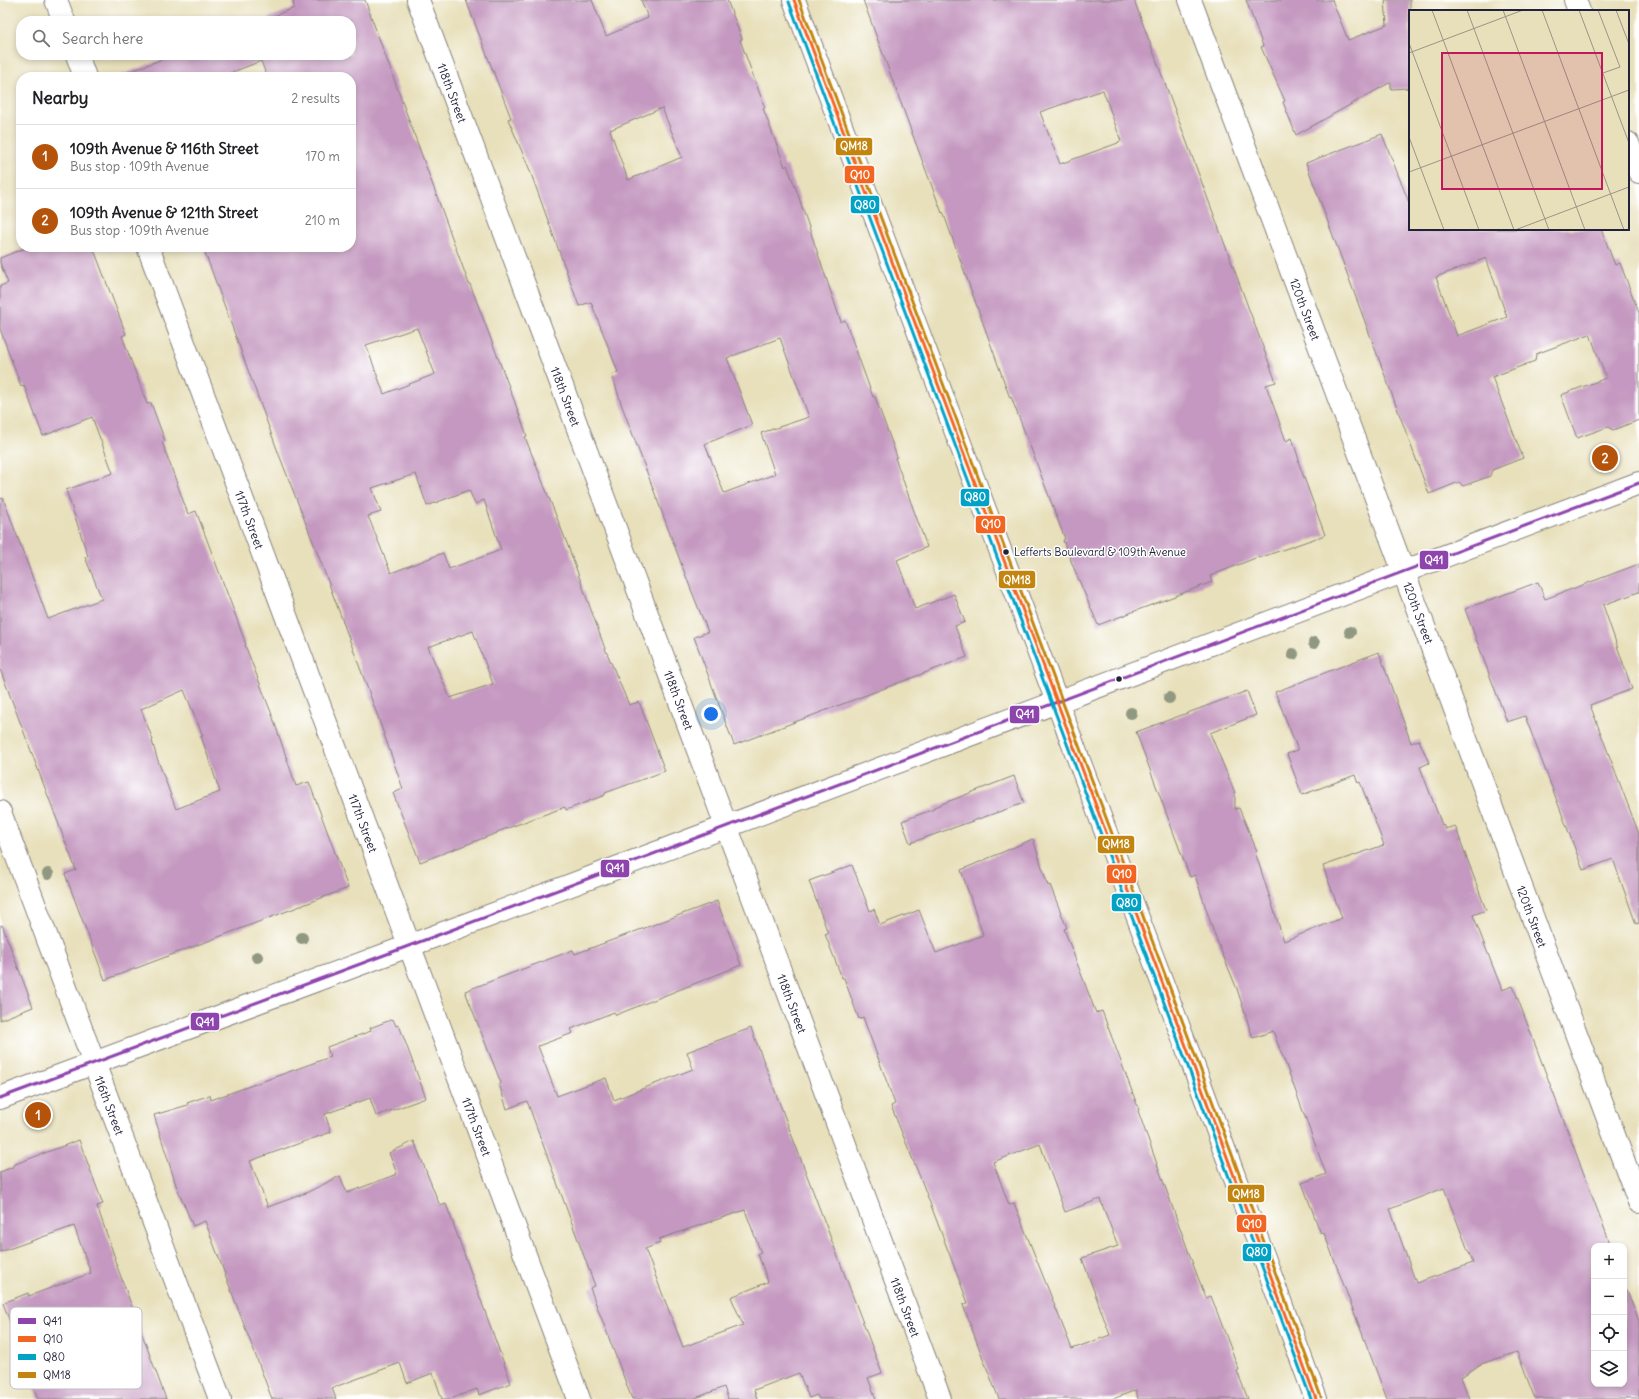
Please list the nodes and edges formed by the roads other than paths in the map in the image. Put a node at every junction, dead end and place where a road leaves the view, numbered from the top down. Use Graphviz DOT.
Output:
graph roads {
  1 [pos="56,0"];
  2 [pos="418,0"];
  3 [pos="794,0"];
  4 [pos="1190,0"];
  5 [pos="1575,0"];
  6 [pos="1579,10"];
  7 [pos="62,16"];
  8 [pos="79,60"];
  9 [pos="83,72"];
  10 [pos="1629,146"];
  11 [pos="1639,172"];
  12 [pos="150,252"];
  13 [pos="1639,483"];
  14 [pos="1403,572"];
  15 [pos="1056,702"];
  16 [pos="0,812"];
  17 [pos="726,827"];
  18 [pos="410,945"];
  19 [pos="94,1063"];
  20 [pos="0,1098"];
  21 [pos="1639,1202"];
  22 [pos="220,1399"];
  23 [pos="579,1399"];
  24 [pos="940,1399"];
  25 [pos="1316,1399"];
  1 -- 7 [label="street"];
  2 -- 17 [label="street, 118th Street"];
  3 -- 15 [label="street"];
  4 -- 14 [label="street, 120th Street"];
  5 -- 6 [label="street"];
  8 -- 9 [label="street"];
  10 -- 11 [label="street"];
  12 -- 18 [label="street, 117th Street"];
  13 -- 14 [label="street"];
  14 -- 15 [label="street"];
  14 -- 21 [label="street, 120th Street"];
  15 -- 17 [label="street"];
  15 -- 25 [label="street"];
  16 -- 19 [label="street, 116th Street"];
  17 -- 18 [label="street"];
  17 -- 24 [label="street, 118th Street"];
  18 -- 19 [label="street"];
  18 -- 23 [label="street, 117th Street"];
  19 -- 20 [label="street"];
  19 -- 22 [label="street, 116th Street"];
}
